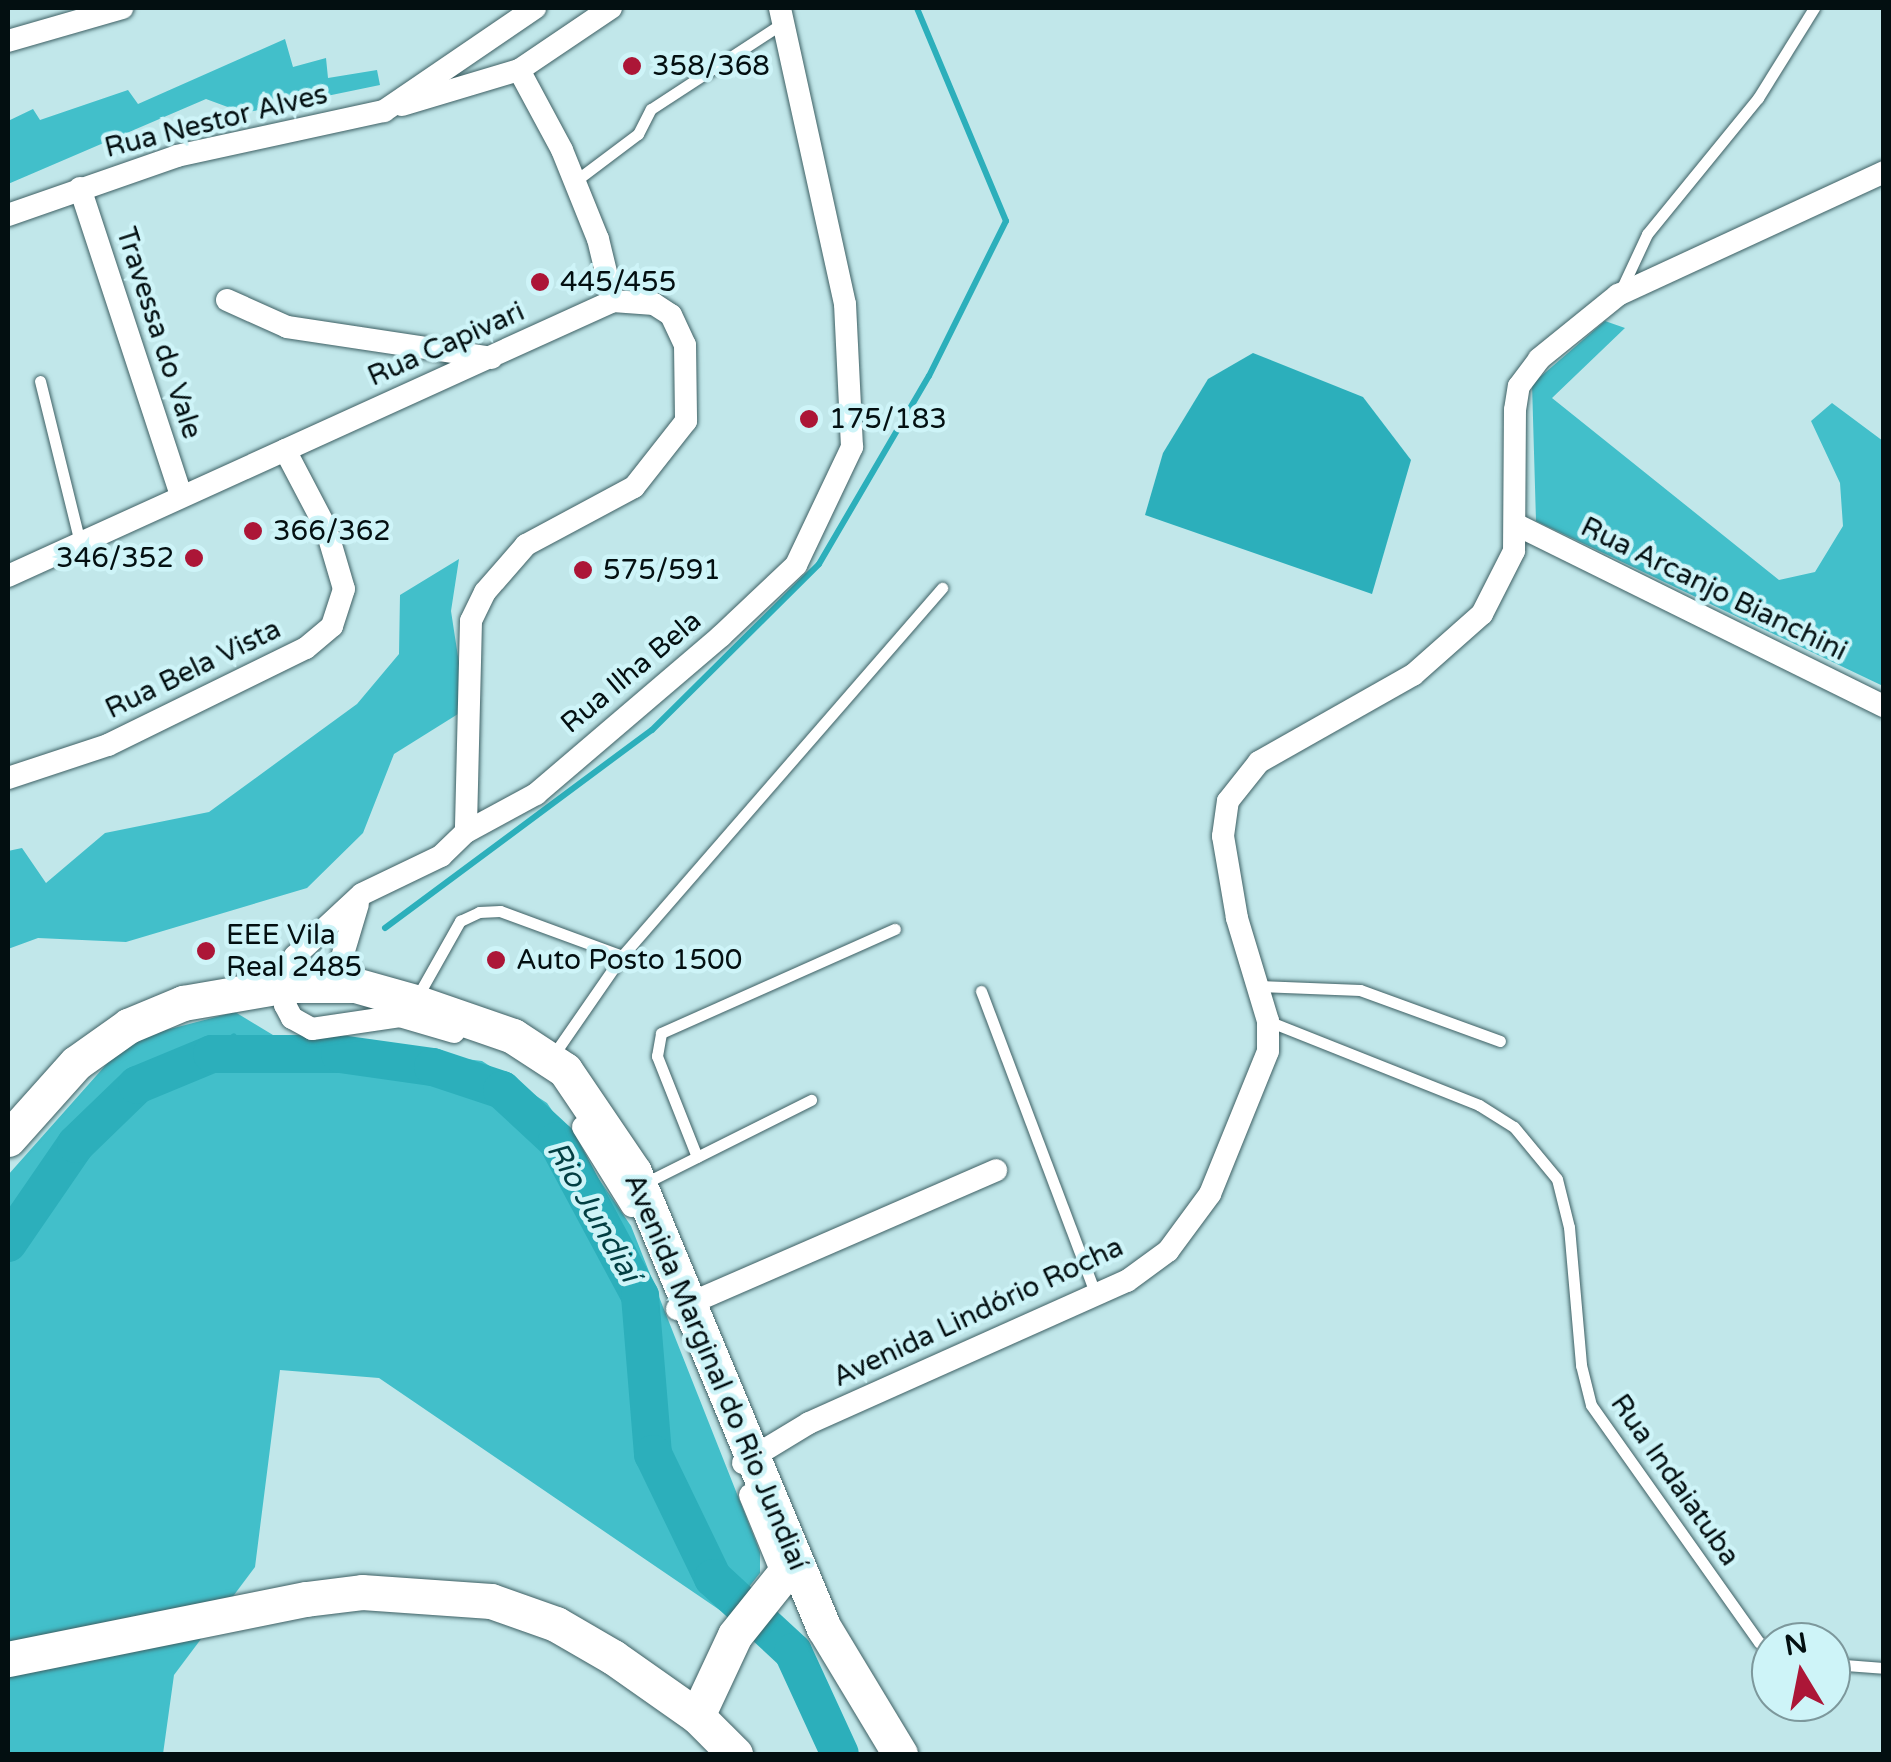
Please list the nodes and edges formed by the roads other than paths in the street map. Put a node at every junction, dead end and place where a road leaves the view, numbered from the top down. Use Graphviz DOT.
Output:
graph roads {
  1 [pos="122,8"];
  2 [pos="535,8"];
  3 [pos="611,8"];
  4 [pos="1814,8"];
  5 [pos="782,15"];
  6 [pos="8,41"];
  7 [pos="518,70"];
  8 [pos="384,111"];
  9 [pos="1875,175"];
  10 [pos="574,182"];
  11 [pos="80,188"];
  12 [pos="1884,197"];
  13 [pos="8,215"];
  14 [pos="1618,296"];
  15 [pos="227,300"];
  16 [pos="613,300"];
  17 [pos="492,358"];
  18 [pos="40,381"];
  19 [pos="285,450"];
  20 [pos="181,496"];
  21 [pos="1519,526"];
  22 [pos="80,543"];
  23 [pos="8,576"];
  24 [pos="942,588"];
  25 [pos="1884,706"];
  26 [pos="8,778"];
  27 [pos="466,832"];
  28 [pos="362,894"];
  29 [pos="896,929"];
  30 [pos="300,951"];
  31 [pos="622,956"];
  32 [pos="349,970"];
  33 [pos="287,985"];
  34 [pos="1259,986"];
  35 [pos="981,991"];
  36 [pos="407,1009"];
  37 [pos="1268,1022"];
  38 [pos="1500,1040"];
  39 [pos="542,1063"];
  40 [pos="811,1100"];
  41 [pos="8,1139"];
  42 [pos="697,1157"];
  43 [pos="996,1170"];
  44 [pos="633,1188"];
  45 [pos="1096,1295"];
  46 [pos="681,1307"];
  47 [pos="745,1462"];
  48 [pos="784,1577"];
  49 [pos="1751,1632"];
  50 [pos="8,1659"];
  51 [pos="1851,1666"];
  52 [pos="1884,1668"];
  53 [pos="716,1739"];
  54 [pos="900,1754"];
  1 -- 6 [label="street"];
  2 -- 8 [label="street, Rua Nestor Alves"];
  3 -- 7 [label="street, Rua Nestor Alves"];
  4 -- 14 [label="lane"];
  5 -- 10 [label="lane"];
  5 -- 27 [label="street, Rua Ilha Bela"];
  7 -- 8 [label="street, Rua Nestor Alves"];
  7 -- 10 [label="street"];
  8 -- 11 [label="street, Rua Nestor Alves"];
  9 -- 12 [label="street"];
  9 -- 14 [label="street, Avenida Lindório Rocha"];
  10 -- 16 [label="street"];
  11 -- 13 [label="street, Rua Nestor Alves"];
  11 -- 20 [label="street, Travessa do Vale"];
  14 -- 21 [label="street, Avenida Lindório Rocha"];
  15 -- 17 [label="street"];
  16 -- 17 [label="street, Rua Capivari"];
  16 -- 27 [label="street"];
  17 -- 19 [label="street, Rua Capivari"];
  18 -- 22 [label="lane"];
  19 -- 20 [label="street, Rua Capivari"];
  19 -- 26 [label="street, Rua Bela Vista"];
  20 -- 22 [label="street, Rua Capivari"];
  21 -- 25 [label="street, Rua Arcanjo Bianchini"];
  21 -- 34 [label="street, Avenida Lindório Rocha"];
  22 -- 23 [label="street, Rua Capivari"];
  24 -- 31 [label="lane"];
  27 -- 28 [label="street, Rua Ilha Bela"];
  28 -- 30 [label="street, Rua Ilha Bela"];
  28 -- 32 [label="street"];
  29 -- 42 [label="lane"];
  30 -- 32 [label="street"];
  30 -- 33 [label="street, Rua Ilha Bela"];
  31 -- 36 [label="lane"];
  31 -- 39 [label="lane"];
  32 -- 33 [label="main road, Avenida Marginal do Rio Jundiaí"];
  32 -- 36 [label="main road, Avenida Marginal do Rio Jundiaí"];
  33 -- 36 [label="street"];
  33 -- 41 [label="main road, Avenida Marginal do Rio Jundiaí"];
  34 -- 37 [label="street, Avenida Lindório Rocha"];
  34 -- 38 [label="lane"];
  35 -- 45 [label="lane"];
  36 -- 39 [label="main road, Avenida Marginal do Rio Jundiaí"];
  37 -- 45 [label="street, Avenida Lindório Rocha"];
  37 -- 49 [label="lane, Rua Indaiatuba"];
  39 -- 44 [label="main road, Avenida Marginal do Rio Jundiaí"];
  40 -- 42 [label="lane"];
  42 -- 44 [label="lane"];
  43 -- 46 [label="street"];
  44 -- 46 [label="main road, Avenida Marginal do Rio Jundiaí"];
  45 -- 47 [label="street, Avenida Lindório Rocha"];
  46 -- 47 [label="main road, Avenida Marginal do Rio Jundiaí"];
  47 -- 48 [label="main road, Avenida Marginal do Rio Jundiaí"];
  48 -- 53 [label="main road"];
  48 -- 54 [label="main road, Avenida Marginal do Rio Jundiaí"];
  50 -- 53 [label="main road"];
  51 -- 52 [label="lane"];
}
